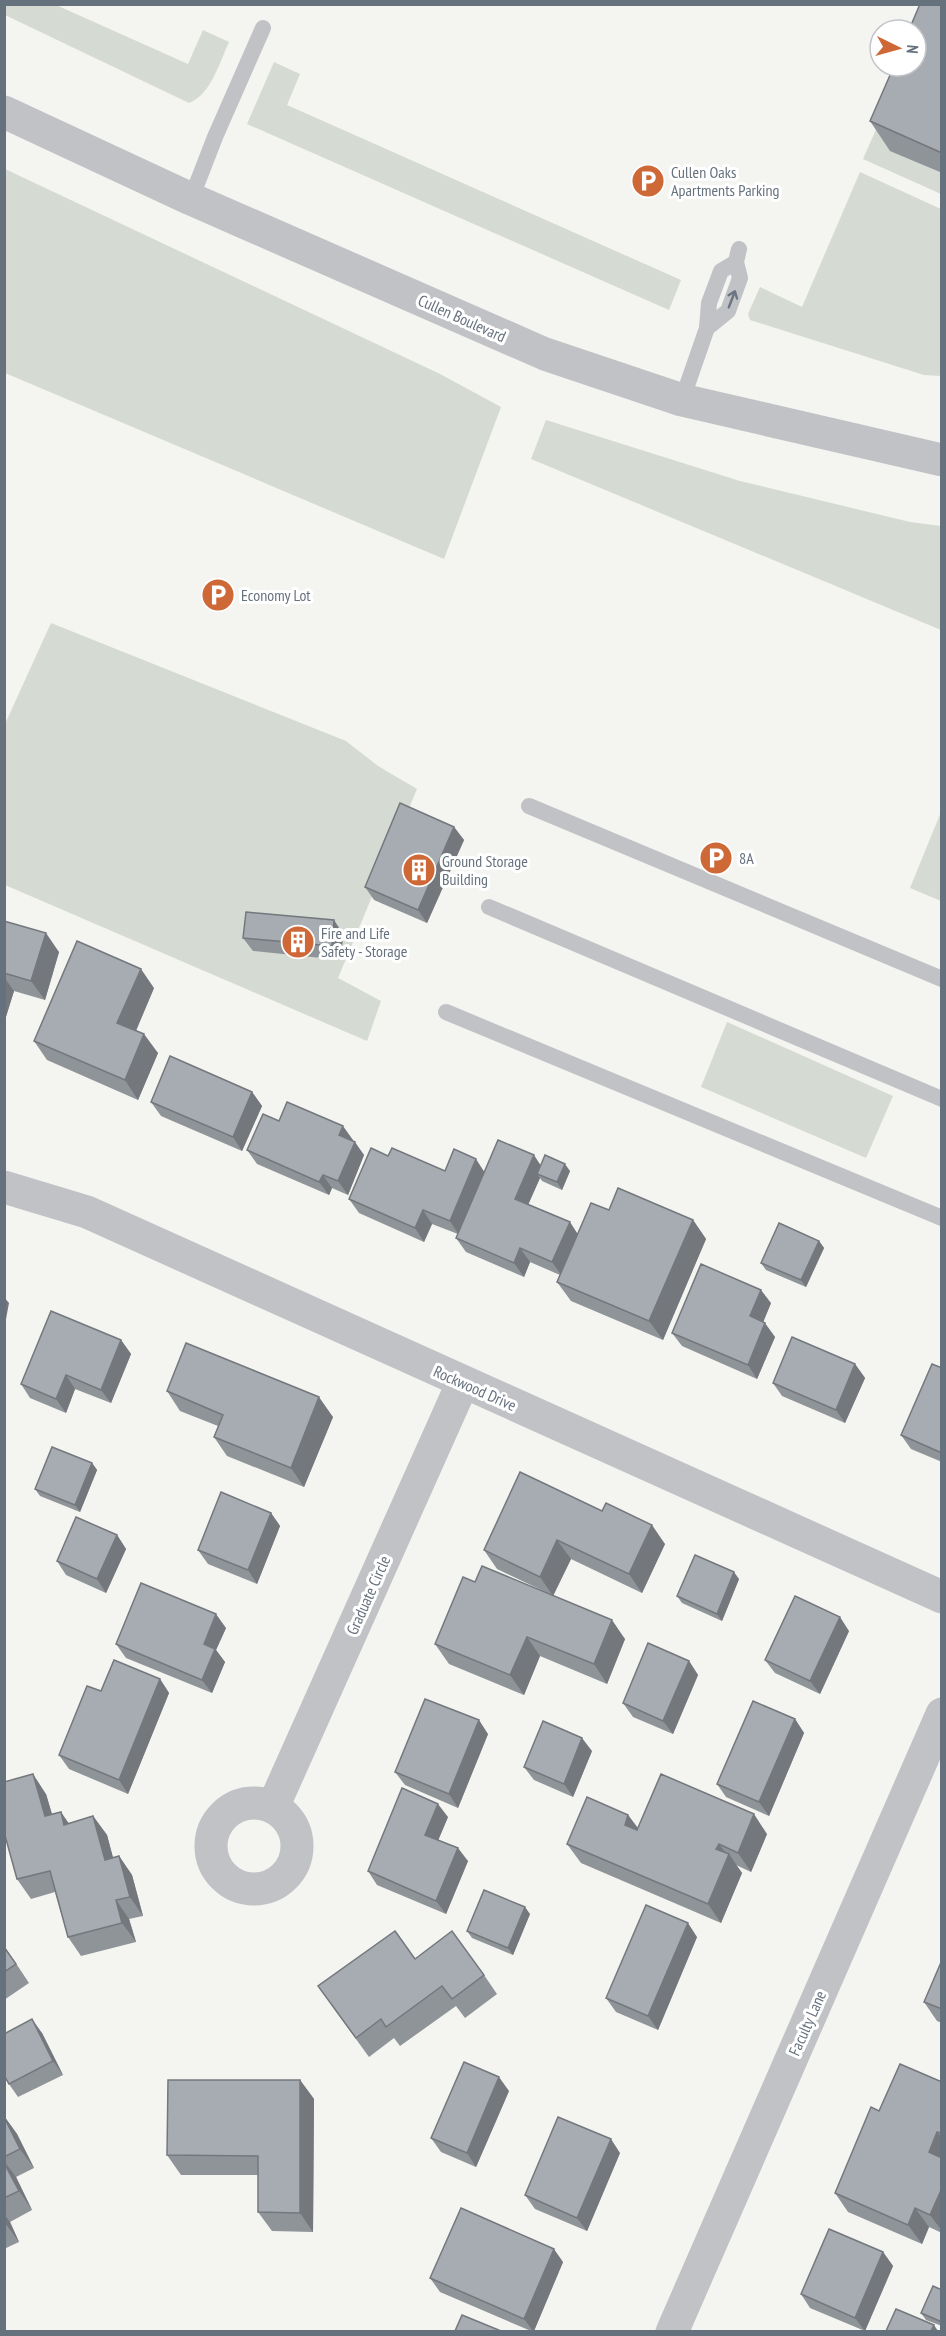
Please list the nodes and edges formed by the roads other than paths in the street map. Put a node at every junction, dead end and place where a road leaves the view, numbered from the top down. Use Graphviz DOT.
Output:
graph roads {
  1 [pos="263,28"];
  2 [pos="4,112"];
  3 [pos="191,199"];
  4 [pos="737,255"];
  5 [pos="682,400"];
  6 [pos="942,460"];
  7 [pos="529,806"];
  8 [pos="489,908"];
  9 [pos="942,979"];
  10 [pos="446,1012"];
  11 [pos="942,1099"];
  12 [pos="4,1188"];
  13 [pos="942,1218"];
  14 [pos="463,1383"];
  15 [pos="942,1597"];
  16 [pos="942,1714"];
  17 [pos="273,1807"];
  18 [pos="672,2331"];
  1 -- 3 [label="lane"];
  2 -- 3 [label="street, Cullen Boulevard"];
  3 -- 5 [label="street, Cullen Boulevard"];
  4 -- 5 [label="lane"];
  5 -- 6 [label="street, Cullen Boulevard"];
  7 -- 9 [label="lane"];
  8 -- 11 [label="lane"];
  10 -- 13 [label="lane"];
  12 -- 14 [label="street, Rockwood Drive"];
  14 -- 15 [label="street, Rockwood Drive"];
  14 -- 17 [label="street, Graduate Circle"];
  16 -- 18 [label="street, Faculty Lane"];
}
